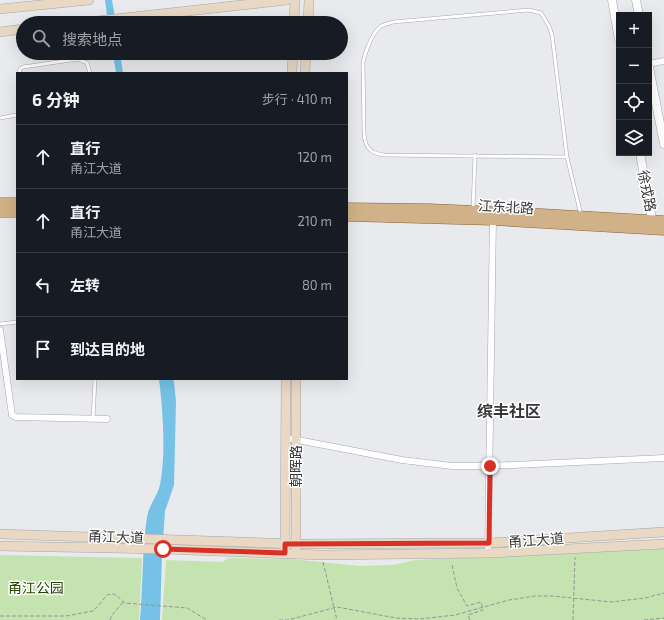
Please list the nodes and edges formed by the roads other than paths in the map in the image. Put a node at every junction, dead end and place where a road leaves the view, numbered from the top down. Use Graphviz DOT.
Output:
graph roads {
  1 [pos="86,0"];
  2 [pos="90,0"];
  3 [pos="287,0"];
  4 [pos="296,0"];
  5 [pos="309,0"];
  6 [pos="612,0"];
  7 [pos="636,0"];
  8 [pos="0,9"];
  9 [pos="638,12"];
  10 [pos="145,16"];
  11 [pos="295,16"];
  12 [pos="308,16"];
  13 [pos="616,23"];
  14 [pos="16,30"];
  15 [pos="0,32"];
  16 [pos="71,60"];
  17 [pos="80,60"];
  18 [pos="293,60"];
  19 [pos="306,60"];
  20 [pos="664,61"];
  21 [pos="652,63"];
  22 [pos="19,72"];
  23 [pos="90,72"];
  24 [pos="292,72"];
  25 [pos="305,72"];
  26 [pos="652,82"];
  27 [pos="16,116"];
  28 [pos="0,118"];
  29 [pos="664,144"];
  30 [pos="475,155"];
  31 [pos="641,156"];
  32 [pos="567,157"];
  33 [pos="0,203"];
  34 [pos="16,203"];
  35 [pos="348,208"];
  36 [pos="473,211"];
  37 [pos="0,212"];
  38 [pos="16,212"];
  39 [pos="348,216"];
  40 [pos="493,216"];
  41 [pos="582,216"];
  42 [pos="664,221"];
  43 [pos="657,227"];
  44 [pos="16,322"];
  45 [pos="0,324"];
  46 [pos="0,330"];
  47 [pos="95,380"];
  48 [pos="286,380"];
  49 [pos="296,380"];
  50 [pos="93,419"];
  51 [pos="107,419"];
  52 [pos="287,438"];
  53 [pos="296,440"];
  54 [pos="664,458"];
  55 [pos="490,466"];
  56 [pos="664,532"];
  57 [pos="0,534"];
  58 [pos="489,543"];
  59 [pos="285,544"];
  60 [pos="297,544"];
  61 [pos="664,544"];
  62 [pos="0,546"];
  63 [pos="285,553"];
  64 [pos="296,554"];
  65 [pos="488,554"];
  1 -- 2 [label="main road"];
  1 -- 8 [label="main road"];
  3 -- 10 [label="main road"];
  4 -- 11 [label="main road"];
  5 -- 12 [label="main road"];
  6 -- 13 [label="street"];
  7 -- 9 [label="street"];
  14 -- 15 [label="main road"];
  16 -- 22 [label="lane"];
  17 -- 23 [label="lane"];
  18 -- 24 [label="main road"];
  19 -- 25 [label="main road"];
  20 -- 21 [label="street"];
  26 -- 29 [label="street"];
  27 -- 28 [label="lane"];
  30 -- 32 [label="lane"];
  30 -- 32 [label="lane"];
  30 -- 36 [label="lane"];
  31 -- 43 [label="street, 徐戎路"];
  32 -- 41 [label="lane"];
  33 -- 34 [label="main road"];
  35 -- 36 [label="main road, 江东北路"];
  36 -- 40 [label="main road, 江东北路"];
  37 -- 38 [label="main road"];
  39 -- 40 [label="main road, 江东北路"];
  40 -- 41 [label="main road, 江东北路"];
  40 -- 43 [label="main road, 江东北路"];
  40 -- 55 [label="street"];
  41 -- 43 [label="main road, 江东北路"];
  42 -- 43 [label="main road, 江东北路"];
  44 -- 45 [label="lane"];
  46 -- 50 [label="street"];
  47 -- 50 [label="lane"];
  48 -- 52 [label="main road, 朝晖路"];
  49 -- 53 [label="main road, 朝晖路"];
  50 -- 51 [label="street"];
  52 -- 53 [label="street"];
  52 -- 59 [label="main road, 朝晖路"];
  53 -- 55 [label="street"];
  53 -- 60 [label="main road, 朝晖路"];
  54 -- 55 [label="street"];
  55 -- 58 [label="street"];
  56 -- 58 [label="main road, 甬江大道"];
  57 -- 59 [label="main road, 甬江大道"];
  58 -- 60 [label="main road, 甬江大道"];
  58 -- 65 [label="street"];
  59 -- 60 [label="main road, 甬江大道"];
  59 -- 63 [label="main road, 朝晖路"];
  60 -- 64 [label="main road, 朝晖路"];
  61 -- 65 [label="main road, 甬江大道"];
  62 -- 63 [label="main road, 甬江大道"];
  63 -- 64 [label="main road, 甬江大道"];
  64 -- 65 [label="main road, 甬江大道"];
}
